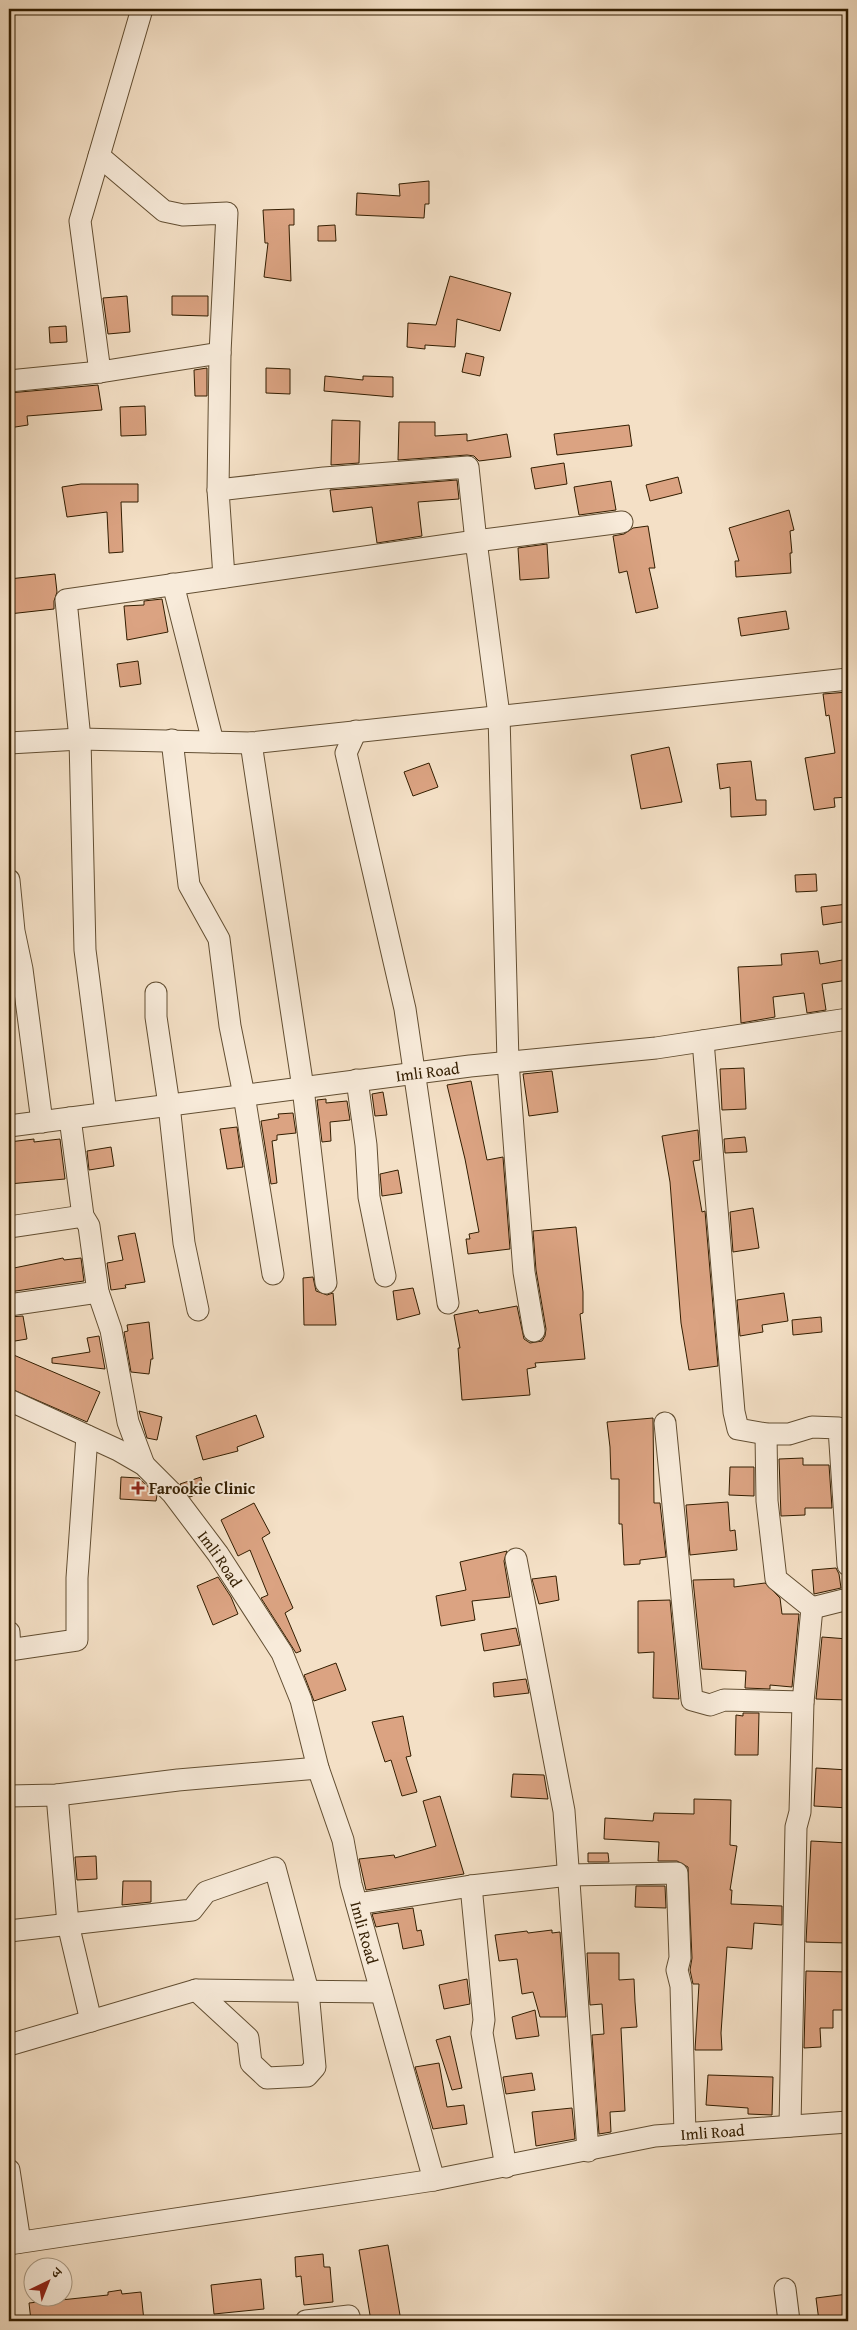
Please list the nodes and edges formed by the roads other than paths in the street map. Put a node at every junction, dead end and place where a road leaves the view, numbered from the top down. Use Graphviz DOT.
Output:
graph roads {
  1 [pos="142,9"];
  2 [pos="99,156"];
  3 [pos="220,353"];
  4 [pos="100,372"];
  5 [pos="9,381"];
  6 [pos="218,490"];
  7 [pos="622,522"];
  8 [pos="476,541"];
  9 [pos="224,577"];
  10 [pos="173,584"];
  11 [pos="848,679"];
  12 [pos="499,716"];
  13 [pos="356,731"];
  14 [pos="80,739"];
  15 [pos="172,741"];
  16 [pos="213,742"];
  17 [pos="9,743"];
  18 [pos="251,743"];
  19 [pos="9,880"];
  20 [pos="156,993"];
  21 [pos="848,1019"];
  22 [pos="703,1041"];
  23 [pos="508,1062"];
  24 [pos="415,1073"];
  25 [pos="357,1080"];
  26 [pos="302,1088"];
  27 [pos="244,1095"];
  28 [pos="169,1105"];
  29 [pos="106,1113"];
  30 [pos="70,1118"];
  31 [pos="42,1122"];
  32 [pos="9,1126"];
  33 [pos="83,1216"];
  34 [pos="9,1227"];
  35 [pos="272,1274"];
  36 [pos="385,1276"];
  37 [pos="326,1283"];
  38 [pos="98,1292"];
  39 [pos="448,1303"];
  40 [pos="9,1305"];
  41 [pos="198,1310"];
  42 [pos="534,1331"];
  43 [pos="9,1400"];
  44 [pos="665,1423"];
  45 [pos="766,1434"];
  46 [pos="87,1436"];
  47 [pos="144,1465"];
  48 [pos="516,1559"];
  49 [pos="848,1565"];
  50 [pos="848,1599"];
  51 [pos="812,1608"];
  52 [pos="9,1644"];
  53 [pos="803,1702"];
  54 [pos="318,1768"];
  55 [pos="57,1795"];
  56 [pos="9,1796"];
  57 [pos="569,1875"];
  58 [pos="471,1886"];
  59 [pos="357,1904"];
  60 [pos="68,1924"];
  61 [pos="9,1931"];
  62 [pos="196,1990"];
  63 [pos="308,1992"];
  64 [pos="381,1992"];
  65 [pos="91,2021"];
  66 [pos="9,2045"];
  67 [pos="848,2122"];
  68 [pos="790,2126"];
  69 [pos="685,2134"];
  70 [pos="588,2151"];
  71 [pos="506,2167"];
  72 [pos="9,2170"];
  73 [pos="434,2180"];
  74 [pos="15,2243"];
  75 [pos="785,2289"];
  76 [pos="306,2321"];
  77 [pos="350,2321"];
  78 [pos="789,2321"];
  1 -- 2 [label="street"];
  2 -- 3 [label="street"];
  2 -- 4 [label="street"];
  3 -- 4 [label="street"];
  3 -- 6 [label="street"];
  4 -- 5 [label="street"];
  6 -- 8 [label="street"];
  6 -- 9 [label="street"];
  7 -- 8 [label="street"];
  8 -- 9 [label="street"];
  8 -- 12 [label="street"];
  9 -- 10 [label="street"];
  10 -- 14 [label="street"];
  10 -- 16 [label="street"];
  11 -- 12 [label="street"];
  12 -- 13 [label="street"];
  12 -- 23 [label="street"];
  13 -- 18 [label="street"];
  13 -- 24 [label="street"];
  14 -- 15 [label="street"];
  14 -- 17 [label="street"];
  14 -- 29 [label="street"];
  15 -- 16 [label="street"];
  15 -- 27 [label="street"];
  16 -- 18 [label="street"];
  18 -- 26 [label="street"];
  19 -- 31 [label="street"];
  20 -- 28 [label="street"];
  21 -- 22 [label="street, Imli Road"];
  22 -- 23 [label="street, Imli Road"];
  22 -- 45 [label="street"];
  23 -- 24 [label="street, Imli Road"];
  23 -- 42 [label="street"];
  24 -- 25 [label="street, Imli Road"];
  24 -- 39 [label="street"];
  25 -- 26 [label="street, Imli Road"];
  25 -- 36 [label="street"];
  26 -- 27 [label="street, Imli Road"];
  26 -- 37 [label="street"];
  27 -- 28 [label="street, Imli Road"];
  27 -- 35 [label="street"];
  28 -- 29 [label="street, Imli Road"];
  28 -- 41 [label="street"];
  29 -- 30 [label="street, Imli Road"];
  30 -- 31 [label="street, Imli Road"];
  30 -- 33 [label="street"];
  31 -- 32 [label="street, Imli Road"];
  33 -- 34 [label="street"];
  33 -- 38 [label="street"];
  38 -- 40 [label="street"];
  38 -- 47 [label="street"];
  43 -- 46 [label="street, Imli Road"];
  44 -- 53 [label="street"];
  45 -- 49 [label="street"];
  45 -- 51 [label="street"];
  46 -- 47 [label="street, Imli Road"];
  46 -- 52 [label="street"];
  47 -- 54 [label="street, Imli Road"];
  48 -- 57 [label="street"];
  50 -- 51 [label="street"];
  51 -- 53 [label="street"];
  53 -- 68 [label="street"];
  54 -- 55 [label="street"];
  54 -- 59 [label="street, Imli Road"];
  55 -- 56 [label="street"];
  55 -- 60 [label="street"];
  57 -- 58 [label="street"];
  57 -- 69 [label="street"];
  57 -- 70 [label="street"];
  58 -- 59 [label="street"];
  58 -- 71 [label="street"];
  59 -- 64 [label="street, Imli Road"];
  60 -- 61 [label="street"];
  60 -- 63 [label="street"];
  60 -- 65 [label="street"];
  62 -- 63 [label="street"];
  62 -- 63 [label="street"];
  62 -- 65 [label="street"];
  63 -- 64 [label="street"];
  64 -- 73 [label="street, Imli Road"];
  65 -- 66 [label="street"];
  67 -- 68 [label="street, Imli Road"];
  68 -- 69 [label="street, Imli Road"];
  69 -- 70 [label="street, Imli Road"];
  70 -- 71 [label="street, Imli Road"];
  71 -- 73 [label="street, Imli Road"];
  72 -- 74 [label="street"];
  73 -- 74 [label="street"];
  75 -- 78 [label="street"];
  76 -- 77 [label="street"];
}
